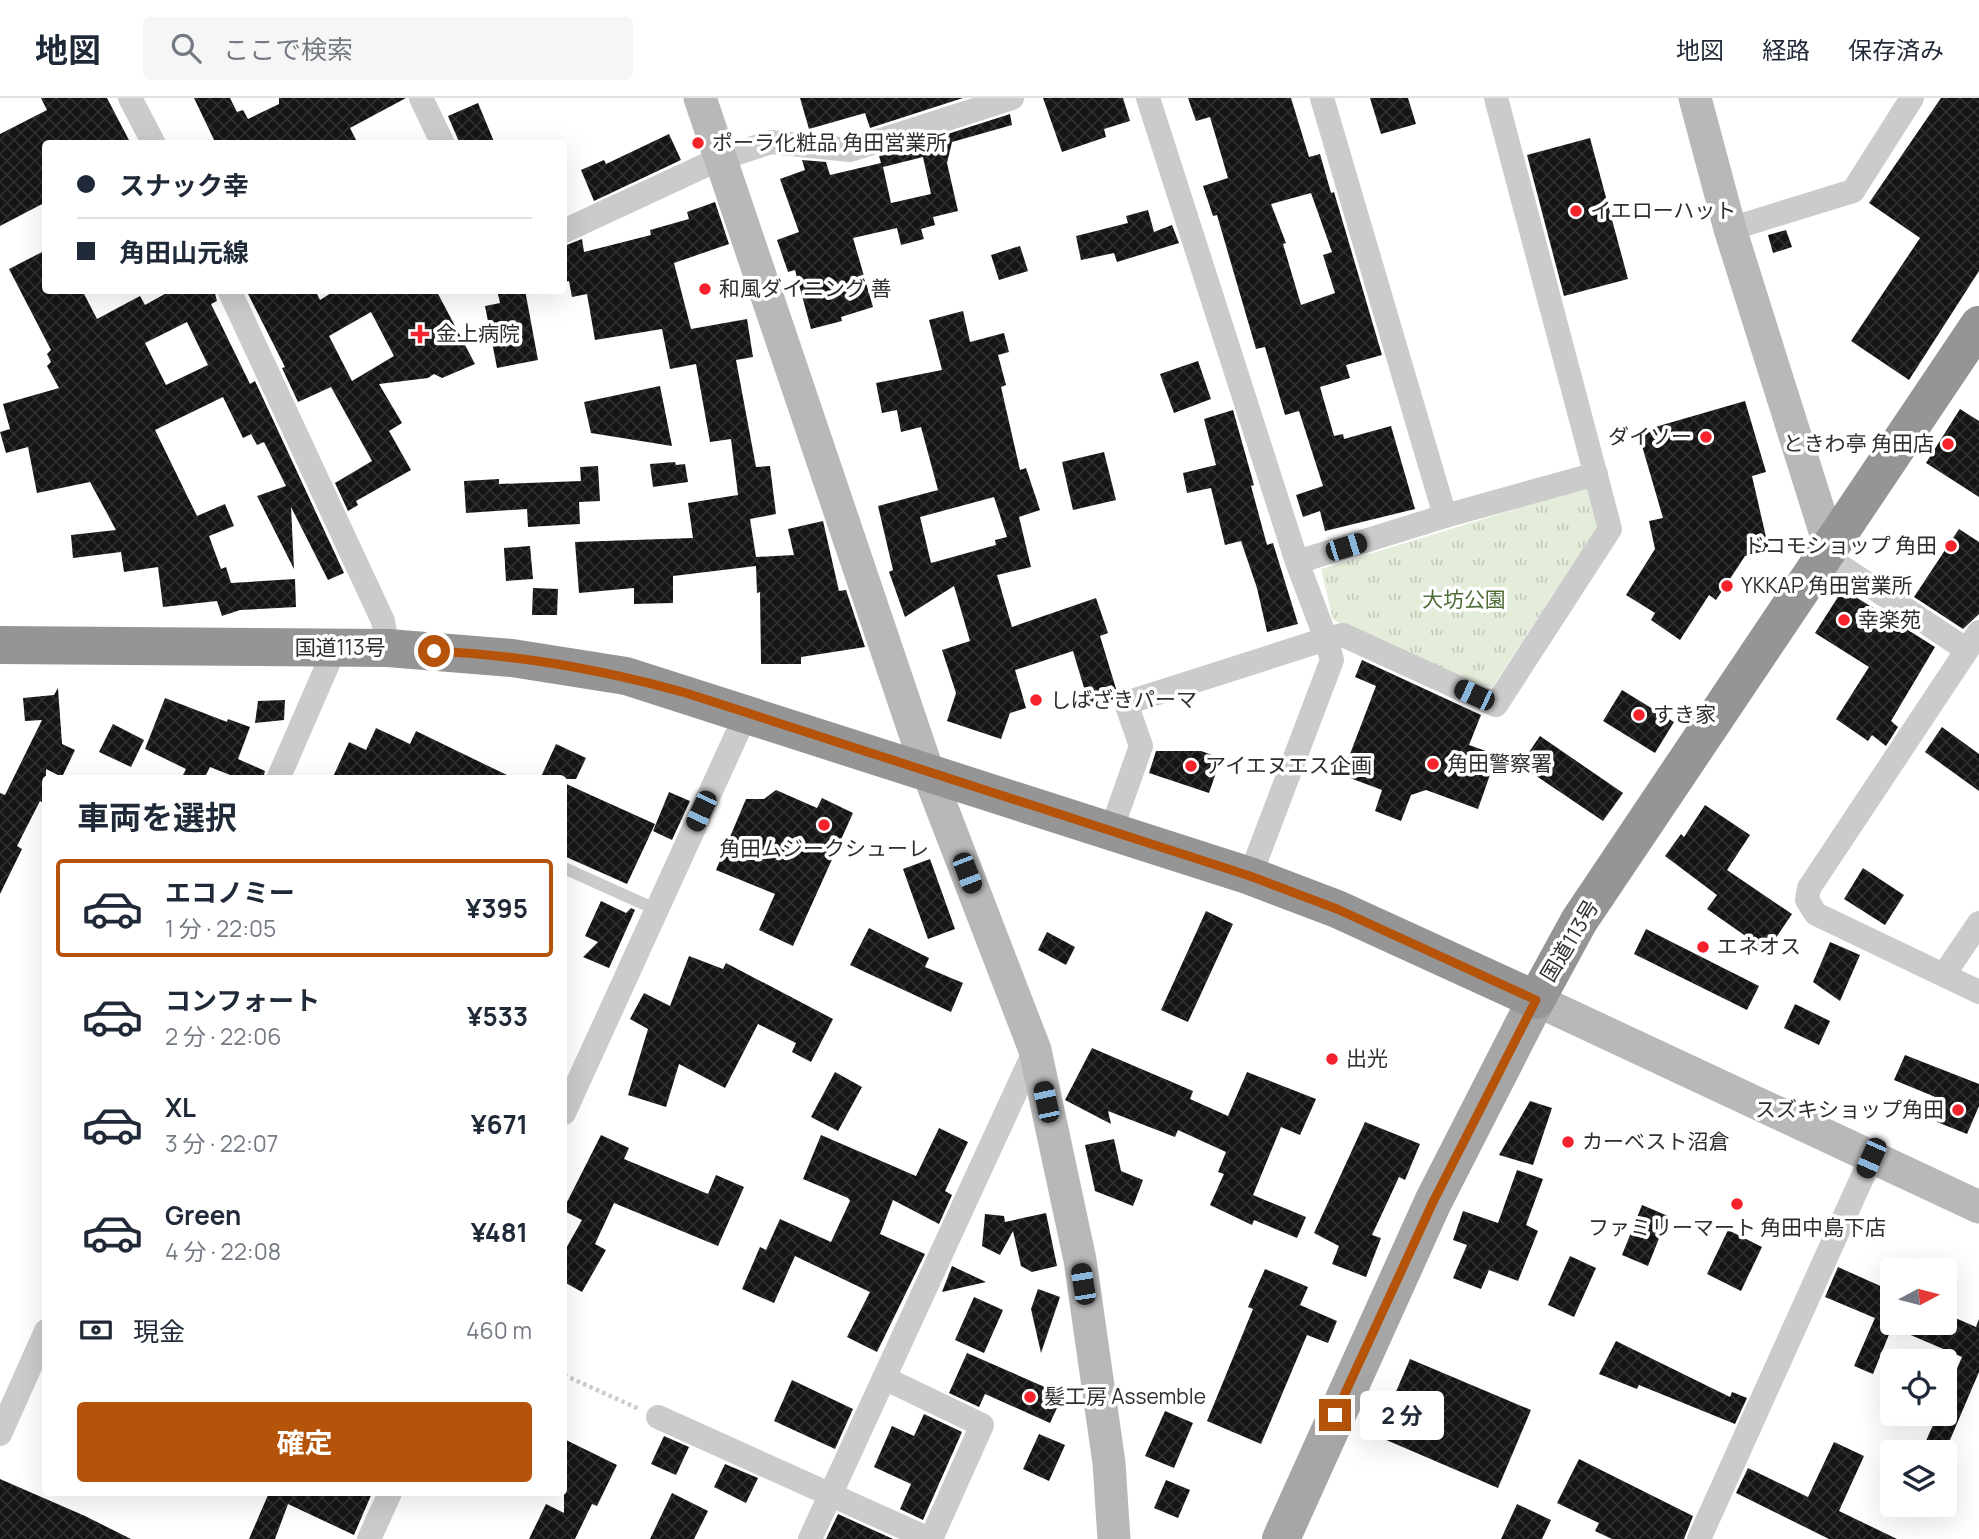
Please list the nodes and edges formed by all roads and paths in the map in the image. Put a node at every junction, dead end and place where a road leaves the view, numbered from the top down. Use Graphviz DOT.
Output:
graph roads {
  1 [pos="130,98"];
  2 [pos="421,98"];
  3 [pos="700,98"];
  4 [pos="1012,98"];
  5 [pos="1147,98"];
  6 [pos="1322,98"];
  7 [pos="1496,98"];
  8 [pos="1695,98"];
  9 [pos="1912,98"];
  10 [pos="152,140"];
  11 [pos="441,140"];
  12 [pos="719,159"];
  13 [pos="1730,229"];
  14 [pos="567,230"];
  15 [pos="231,294"];
  16 [pos="1979,325"];
  17 [pos="1596,474"];
  18 [pos="1445,516"];
  19 [pos="1830,547"];
  20 [pos="1297,562"];
  21 [pos="1326,639"];
  22 [pos="1973,641"];
  23 [pos="0,645"];
  24 [pos="335,648"];
  25 [pos="388,648"];
  26 [pos="747,712"];
  27 [pos="928,772"];
  28 [pos="280,775"];
  29 [pos="1111,831"];
  30 [pos="567,869"];
  31 [pos="1250,876"];
  32 [pos="655,909"];
  33 [pos="1979,923"];
  34 [pos="1945,973"];
  35 [pos="1979,992"];
  36 [pos="1536,1000"];
  37 [pos="1035,1050"];
  38 [pos="567,1106"];
  39 [pos="1871,1158"];
  40 [pos="1979,1206"];
  41 [pos="42,1340"];
  42 [pos="567,1376"];
  43 [pos="884,1378"];
  44 [pos="658,1417"];
  45 [pos="0,1434"];
  46 [pos="830,1494"];
  47 [pos="389,1496"];
  48 [pos="369,1539"];
  49 [pos="810,1539"];
  50 [pos="930,1539"];
  51 [pos="1114,1539"];
  52 [pos="1281,1539"];
  53 [pos="1699,1539"];
  1 -- 10 [label="street"];
  2 -- 11 [label="street"];
  3 -- 12 [label="street"];
  4 -- 12 [label="street"];
  5 -- 20 [label="street"];
  6 -- 18 [label="street"];
  7 -- 17 [label="street"];
  8 -- 13 [label="street"];
  9 -- 13 [label="street"];
  12 -- 14 [label="street"];
  12 -- 27 [label="street"];
  13 -- 19 [label="street"];
  15 -- 25 [label="street"];
  16 -- 19 [label="highway, 国道113号"];
  17 -- 18 [label="street"];
  17 -- 21 [label="street"];
  18 -- 20 [label="street"];
  19 -- 22 [label="street"];
  19 -- 36 [label="highway, 国道113号"];
  20 -- 21 [label="street"];
  21 -- 29 [label="street"];
  21 -- 31 [label="street"];
  22 -- 34 [label="street"];
  23 -- 24 [label="highway, 国道113号"];
  24 -- 25 [label="highway, 国道113号"];
  24 -- 28 [label="street"];
  25 -- 26 [label="highway, 国道113号"];
  26 -- 27 [label="highway, 国道113号"];
  26 -- 32 [label="street"];
  27 -- 29 [label="highway, 国道113号"];
  27 -- 37 [label="street"];
  29 -- 31 [label="highway, 国道113号"];
  30 -- 32 [label="lane"];
  31 -- 36 [label="highway, 国道113号"];
  32 -- 38 [label="street"];
  33 -- 34 [label="street"];
  34 -- 35 [label="street"];
  36 -- 39 [label="street"];
  36 -- 52 [label="main road"];
  37 -- 43 [label="street"];
  37 -- 51 [label="street"];
  39 -- 40 [label="street"];
  39 -- 53 [label="street"];
  41 -- 45 [label="street"];
  42 -- 44 [label="path"];
  43 -- 46 [label="street"];
  43 -- 50 [label="street"];
  44 -- 46 [label="street"];
  46 -- 49 [label="street"];
  46 -- 50 [label="street"];
  47 -- 48 [label="street"];
}
